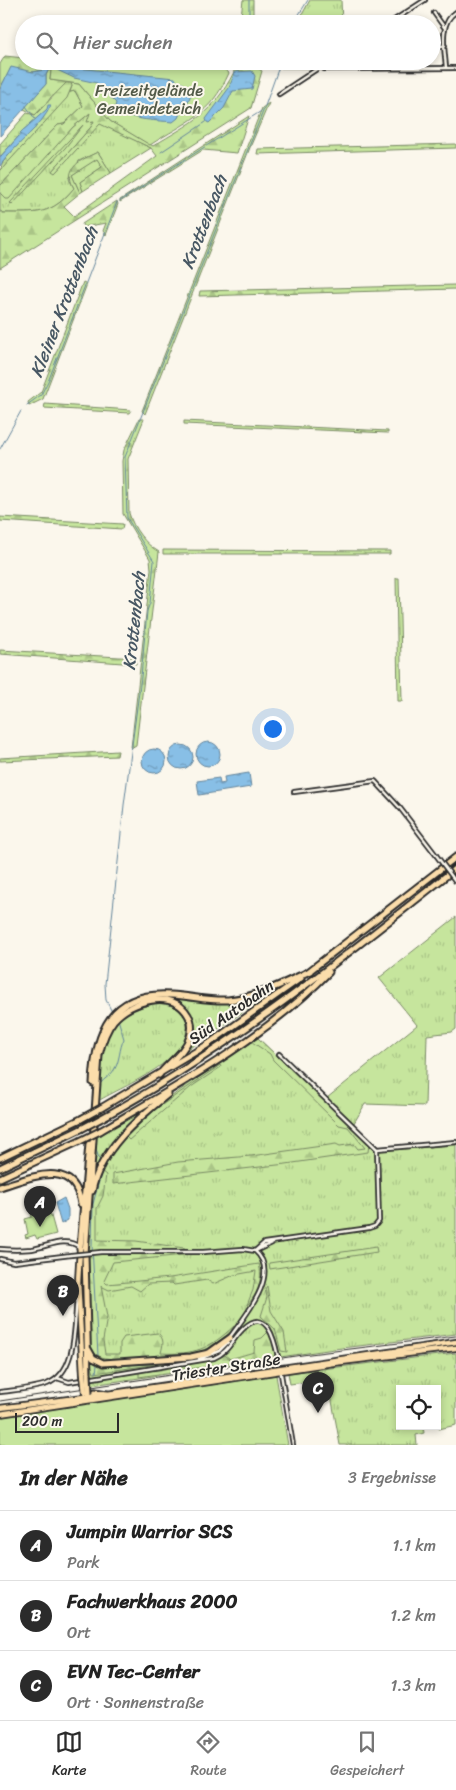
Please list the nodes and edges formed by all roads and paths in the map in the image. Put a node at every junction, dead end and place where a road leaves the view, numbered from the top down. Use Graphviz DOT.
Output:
graph roads {
  1 [pos="425,0"];
  2 [pos="456,12"];
  3 [pos="402,15"];
  4 [pos="441,23"];
  5 [pos="444,27"];
  6 [pos="441,46"];
  7 [pos="445,46"];
  8 [pos="441,68"];
  9 [pos="446,68"];
  10 [pos="456,68"];
  11 [pos="315,70"];
  12 [pos="279,94"];
  13 [pos="294,792"];
  14 [pos="456,857"];
  15 [pos="456,868"];
  16 [pos="456,882"];
  17 [pos="337,964"];
  18 [pos="310,971"];
  19 [pos="118,1013"];
  20 [pos="110,1022"];
  21 [pos="279,1054"];
  22 [pos="159,1075"];
  23 [pos="179,1085"];
  24 [pos="456,1142"];
  25 [pos="377,1148"];
  26 [pos="0,1158"];
  27 [pos="0,1168"];
  28 [pos="0,1178"];
  29 [pos="0,1188"];
  30 [pos="87,1214"];
  31 [pos="81,1219"];
  32 [pos="80,1248"];
  33 [pos="0,1249"];
  34 [pos="254,1251"];
  35 [pos="2,1260"];
  36 [pos="78,1282"];
  37 [pos="86,1334"];
  38 [pos="230,1338"];
  39 [pos="456,1342"];
  40 [pos="456,1348"];
  41 [pos="278,1357"];
  42 [pos="197,1360"];
  43 [pos="86,1374"];
  44 [pos="281,1374"];
  45 [pos="57,1378"];
  46 [pos="0,1392"];
  47 [pos="87,1393"];
  48 [pos="107,1394"];
  49 [pos="0,1408"];
  50 [pos="0,1414"];
  51 [pos="293,1445"];
  1 -- 3 [label="street"];
  2 -- 5 [label="street"];
  4 -- 5 [label="street"];
  5 -- 7 [label="street"];
  6 -- 7 [label="street"];
  7 -- 9 [label="street"];
  8 -- 9 [label="street"];
  9 -- 10 [label="street"];
  11 -- 12 [label="street"];
  13 -- 16 [label="street, bridge"];
  14 -- 18 [label="highway, Süd Autobahn"];
  15 -- 17 [label="highway, Süd Autobahn"];
  17 -- 23 [label="highway"];
  17 -- 27 [label="highway, Süd Autobahn, bridge"];
  18 -- 19 [label="highway"];
  18 -- 22 [label="highway, Süd Autobahn"];
  19 -- 20 [label="highway"];
  19 -- 22 [label="highway"];
  20 -- 30 [label="highway"];
  20 -- 31 [label="highway"];
  21 -- 25 [label="street"];
  22 -- 26 [label="highway, Süd Autobahn, bridge"];
  23 -- 28 [label="highway, bridge"];
  23 -- 30 [label="highway"];
  24 -- 25 [label="street"];
  25 -- 34 [label="street"];
  29 -- 31 [label="highway"];
  30 -- 37 [label="highway"];
  31 -- 32 [label="highway"];
  32 -- 33 [label="street"];
  32 -- 36 [label="main road"];
  34 -- 35 [label="street, bridge"];
  34 -- 38 [label="street"];
  36 -- 43 [label="main road"];
  36 -- 45 [label="street"];
  37 -- 38 [label="highway"];
  37 -- 43 [label="highway"];
  38 -- 42 [label="street"];
  39 -- 48 [label="main road, Triester Straße"];
  40 -- 47 [label="main road, Triester Straße"];
  41 -- 42 [label="street"];
  42 -- 45 [label="street"];
  43 -- 47 [label="highway, bridge"];
  44 -- 51 [label="street"];
  45 -- 46 [label="street"];
  47 -- 48 [label="highway"];
  47 -- 49 [label="main road"];
  47 -- 50 [label="main road, Triester Straße"];
}
